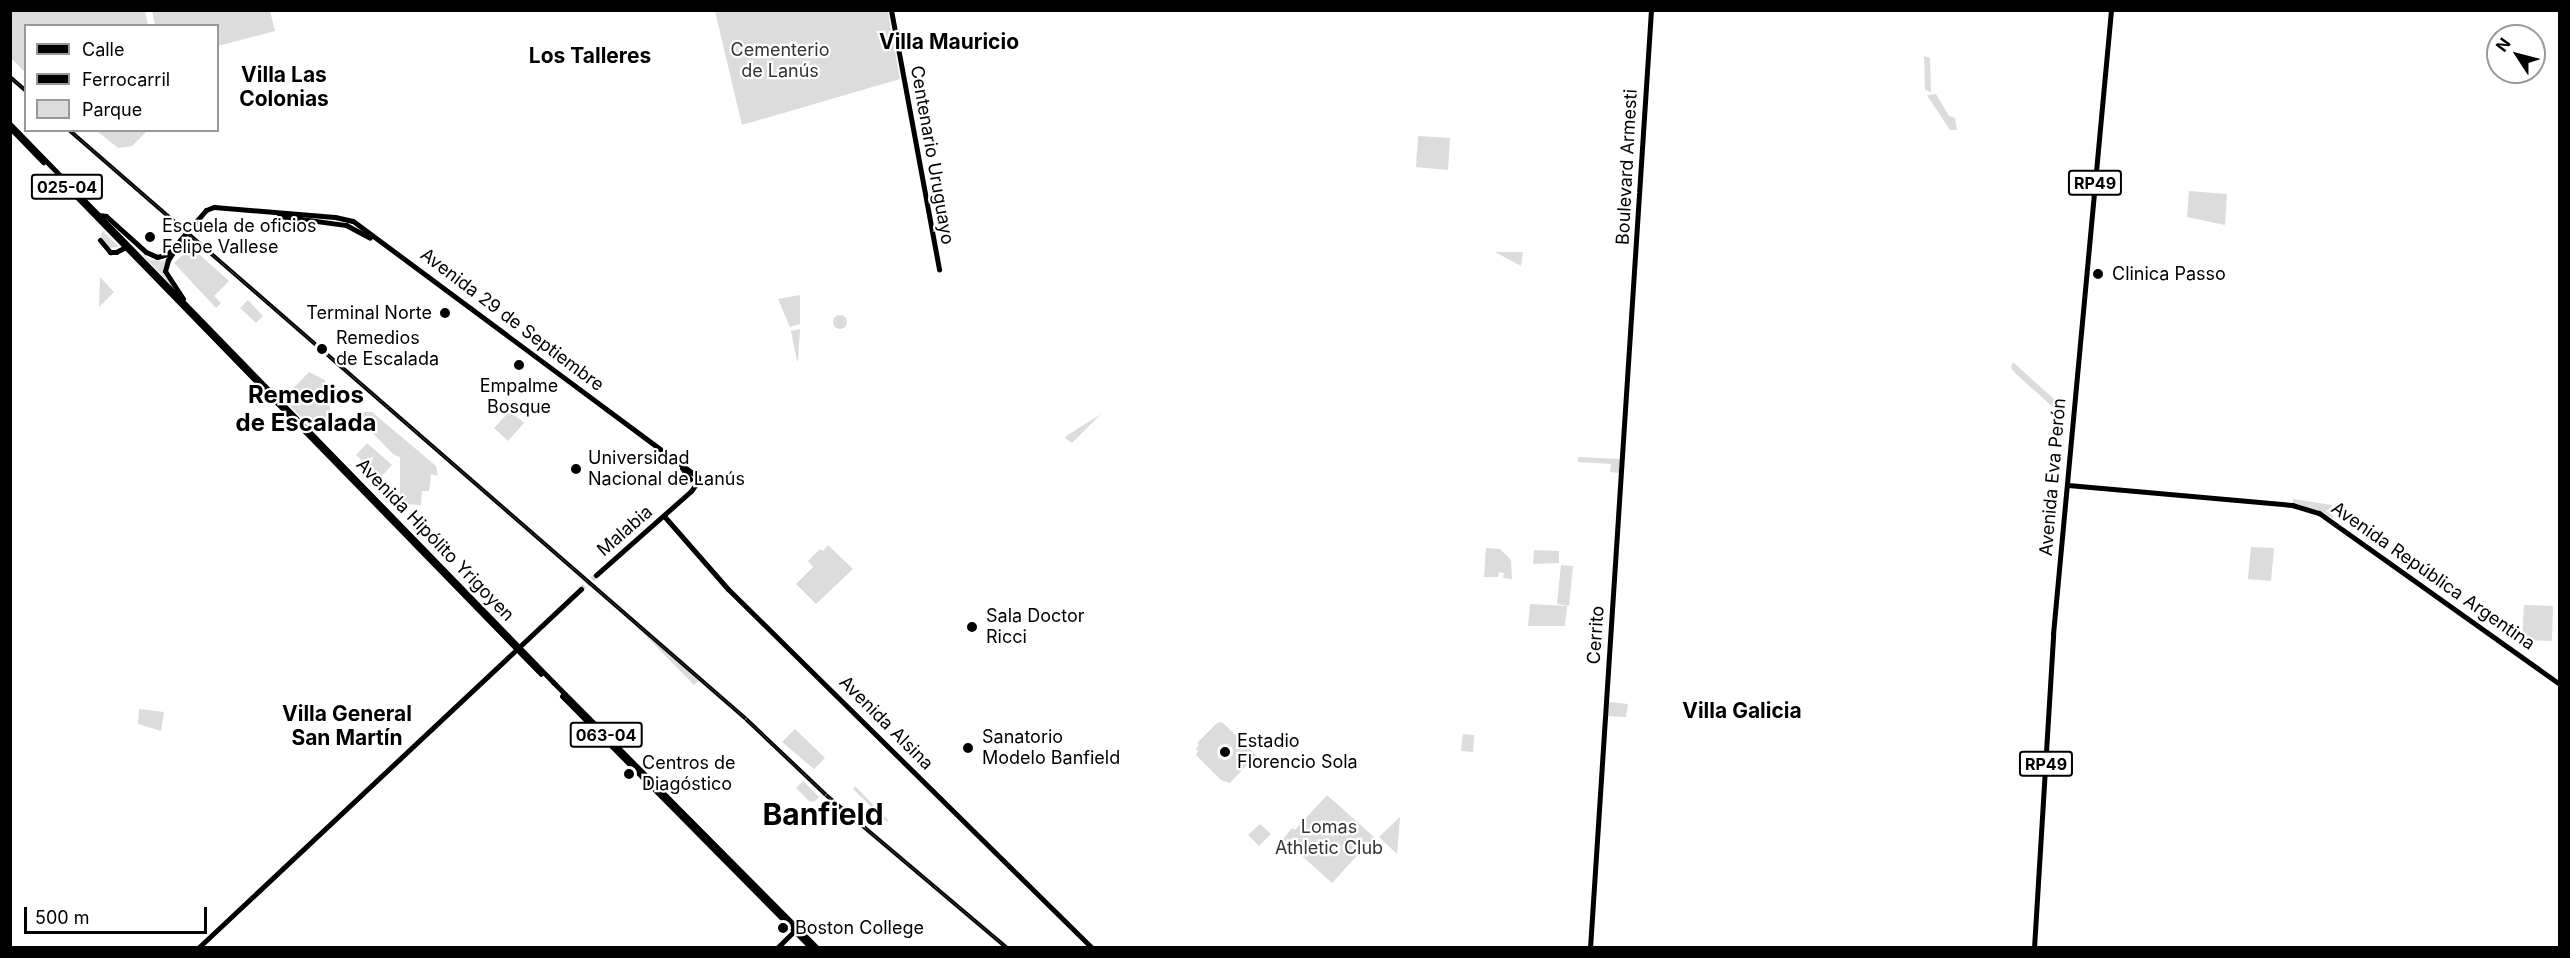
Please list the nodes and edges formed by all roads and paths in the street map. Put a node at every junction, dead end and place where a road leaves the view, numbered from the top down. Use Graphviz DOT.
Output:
graph roads {
  1 [pos="891,10"];
  2 [pos="1651,10"];
  3 [pos="2111,10"];
  4 [pos="10,124"];
  5 [pos="10,129"];
  6 [pos="281,215"];
  7 [pos="100,240"];
  8 [pos="131,246"];
  9 [pos="172,253"];
  10 [pos="939,270"];
  11 [pos="183,300"];
  12 [pos="1632,325"];
  13 [pos="692,478"];
  14 [pos="2068,485"];
  15 [pos="686,495"];
  16 [pos="663,517"];
  17 [pos="596,575"];
  18 [pos="581,589"];
  19 [pos="518,649"];
  20 [pos="2559,684"];
  21 [pos="796,929"];
  22 [pos="198,948"];
  23 [pos="777,948"];
  24 [pos="811,948"];
  25 [pos="817,948"];
  26 [pos="1087,948"];
  27 [pos="1092,948"];
  28 [pos="1590,948"];
  29 [pos="2034,948"];
  1 -- 10 [label="main road, Centenario Uruguayo"];
  2 -- 12 [label="main road, Boulevard Armesti"];
  3 -- 14 [label="main road, Avenida Eva Perón / RP49"];
  4 -- 8 [label="main road, 025-04"];
  5 -- 8 [label="main road, Avenida Hipólito Yrigoyen / 025-04"];
  6 -- 8 [label="main road"];
  6 -- 9 [label="main road"];
  6 -- 13 [label="main road, Avenida 29 de Septiembre"];
  6 -- 13 [label="main road, Avenida 29 de Septiembre"];
  7 -- 8 [label="main road"];
  8 -- 9 [label="main road"];
  8 -- 11 [label="main road, Avenida Hipólito Yrigoyen / 025-04"];
  8 -- 19 [label="main road, Avenida Hipólito Yrigoyen / 025-04"];
  9 -- 11 [label="main road"];
  11 -- 19 [label="main road, Avenida Hipólito Yrigoyen / 025-04"];
  12 -- 28 [label="main road, Cerrito"];
  13 -- 15 [label="main road"];
  13 -- 15 [label="main road, Malabia"];
  14 -- 20 [label="main road, Avenida República Argentina"];
  14 -- 29 [label="main road, Avenida Eva Perón / RP49"];
  15 -- 16 [label="main road, Malabia"];
  16 -- 17 [label="main road, Malabia"];
  16 -- 26 [label="main road, Avenida Alsina"];
  16 -- 27 [label="main road, Avenida Alsina"];
  18 -- 19 [label="main road"];
  19 -- 21 [label="main road, Avenida Hipólito Yrigoyen / 063-04"];
  19 -- 22 [label="main road"];
  21 -- 23 [label="main road"];
  21 -- 24 [label="main road, Avenida Hipólito Yrigoyen / 063-04"];
  21 -- 25 [label="main road, Avenida Hipólito Yrigoyen / 063-04"];
}
